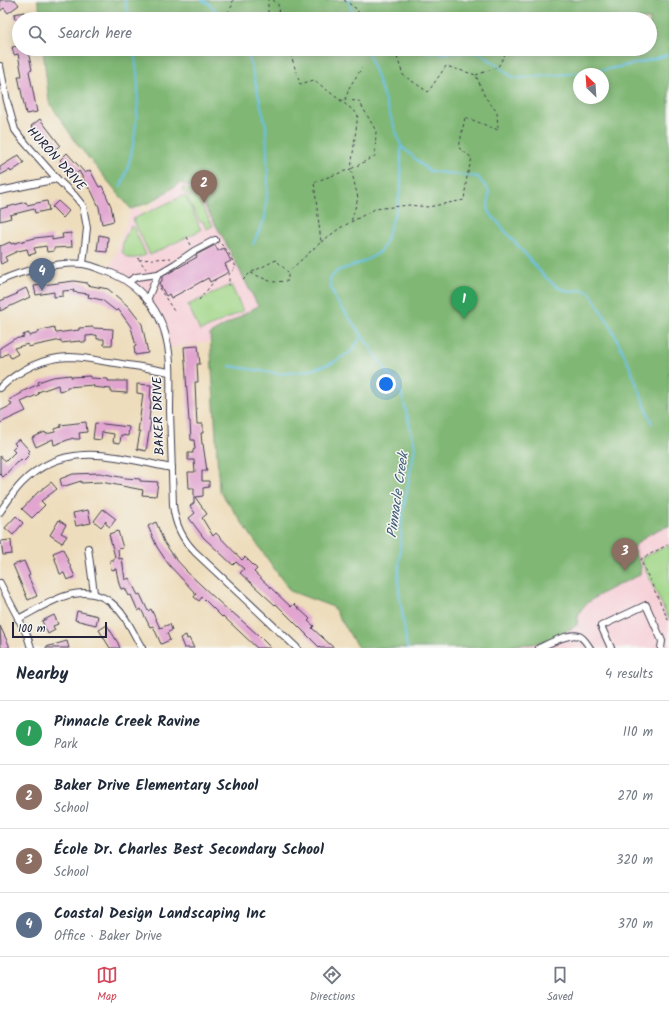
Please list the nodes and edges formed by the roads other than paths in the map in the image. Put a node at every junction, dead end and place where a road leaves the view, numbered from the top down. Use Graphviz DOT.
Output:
graph roads {
  1 [pos="0,66"];
  2 [pos="7,101"];
  3 [pos="0,103"];
  4 [pos="57,179"];
  5 [pos="0,191"];
  6 [pos="215,240"];
  7 [pos="83,264"];
  8 [pos="158,274"];
  9 [pos="0,281"];
  10 [pos="128,282"];
  11 [pos="147,300"];
  12 [pos="169,372"];
  13 [pos="0,388"];
  14 [pos="172,468"];
  15 [pos="0,512"];
  16 [pos="88,548"];
  17 [pos="0,583"];
  18 [pos="94,594"];
  19 [pos="18,619"];
  20 [pos="31,648"];
  21 [pos="142,648"];
  22 [pos="297,648"];
  23 [pos="539,648"];
  24 [pos="590,648"];
  25 [pos="611,648"];
  26 [pos="661,648"];
  1 -- 2 [label="street, HURON DRIVE"];
  2 -- 3 [label="street"];
  2 -- 4 [label="street, HURON DRIVE"];
  4 -- 5 [label="street"];
  4 -- 7 [label="street, HURON DRIVE"];
  6 -- 8 [label="street"];
  7 -- 9 [label="street, BAKER DRIVE"];
  7 -- 10 [label="street, BAKER DRIVE"];
  8 -- 10 [label="street"];
  8 -- 11 [label="street"];
  10 -- 11 [label="street, BAKER DRIVE"];
  11 -- 12 [label="street, BAKER DRIVE"];
  12 -- 13 [label="street"];
  12 -- 14 [label="street, BAKER DRIVE"];
  14 -- 15 [label="street"];
  14 -- 22 [label="street, BAKER DRIVE"];
  16 -- 18 [label="street"];
  17 -- 19 [label="street"];
  18 -- 19 [label="street"];
  18 -- 21 [label="street"];
  19 -- 20 [label="street"];
  23 -- 24 [label="street"];
  25 -- 26 [label="street"];
}
